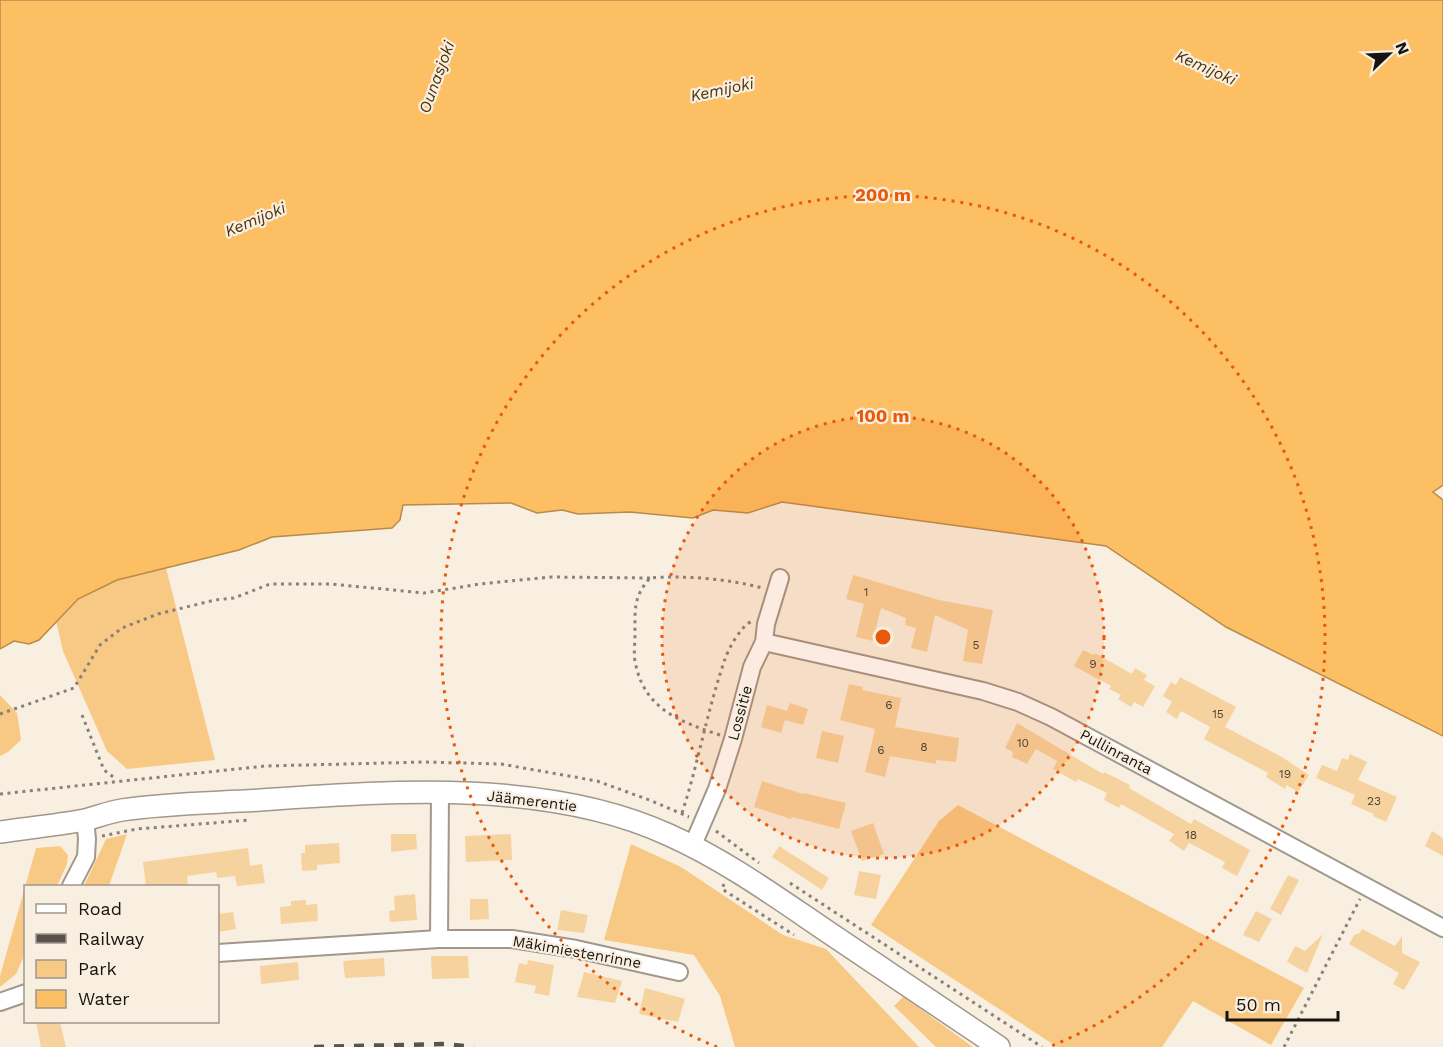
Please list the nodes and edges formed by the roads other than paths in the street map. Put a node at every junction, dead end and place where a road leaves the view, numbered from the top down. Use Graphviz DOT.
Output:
graph roads {
  1 [pos="777,585"];
  2 [pos="764,642"];
  3 [pos="440,792"];
  4 [pos="86,829"];
  5 [pos="0,832"];
  6 [pos="692,847"];
  7 [pos="72,885"];
  8 [pos="1443,928"];
  9 [pos="439,939"];
  10 [pos="219,953"];
  11 [pos="679,972"];
  12 [pos="24,994"];
  13 [pos="0,1002"];
  14 [pos="999,1047"];
  1 -- 2 [label="street, Lossitie"];
  2 -- 6 [label="street, Lossitie"];
  2 -- 8 [label="street, Pullinranta"];
  3 -- 4 [label="main road, Jäämerentie"];
  3 -- 6 [label="main road, Jäämerentie"];
  3 -- 9 [label="street"];
  4 -- 5 [label="main road, Jäämerentie"];
  4 -- 7 [label="street"];
  6 -- 14 [label="main road, Jäämerentie"];
  9 -- 10 [label="street, Mäkimiestenrinne"];
  9 -- 11 [label="street, Mäkimiestenrinne"];
  12 -- 13 [label="street"];
}
